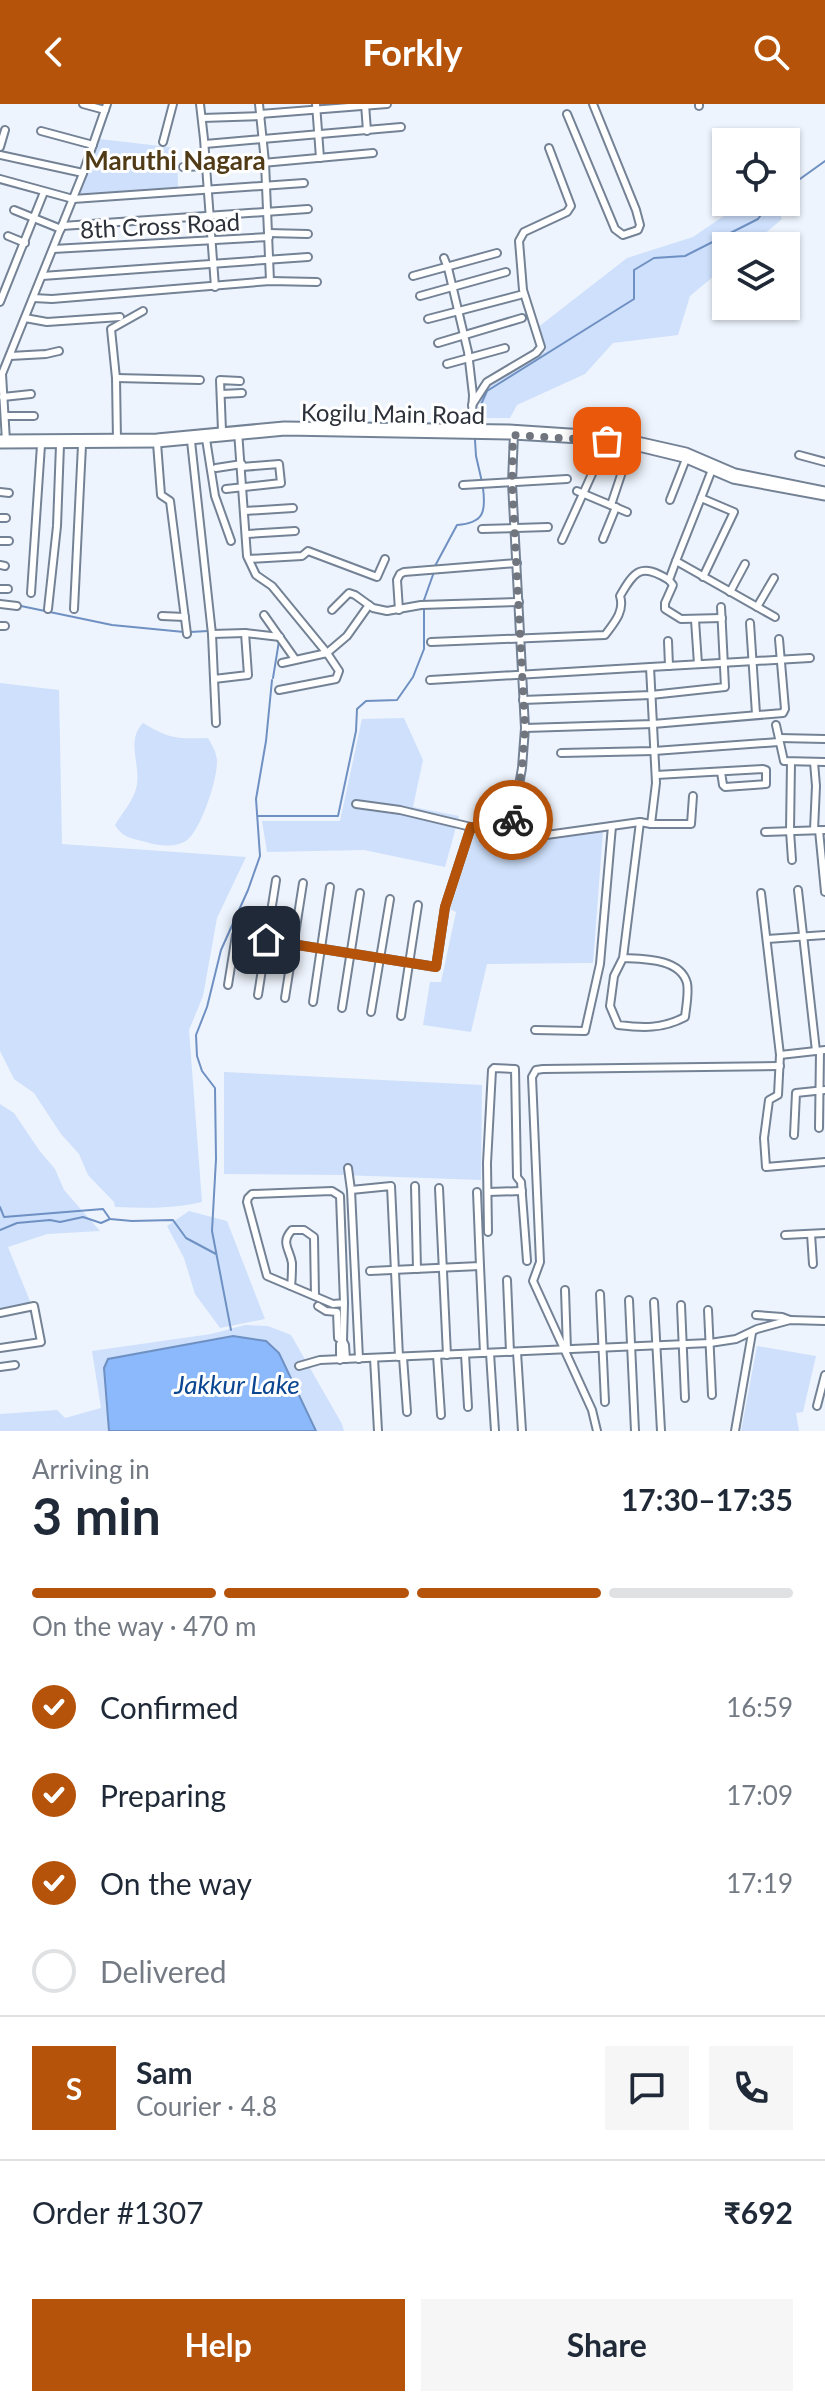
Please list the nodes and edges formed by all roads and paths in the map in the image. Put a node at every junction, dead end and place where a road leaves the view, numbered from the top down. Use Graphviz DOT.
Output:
graph roads {
  1 [pos="83,104"];
  2 [pos="173,104"];
  3 [pos="200,104"];
  4 [pos="259,104"];
  5 [pos="387,104"];
  6 [pos="593,104"];
  7 [pos="365,105"];
  8 [pos="106,107"];
  9 [pos="316,107"];
  10 [pos="567,114"];
  11 [pos="261,115"];
  12 [pos="202,118"];
  13 [pos="401,127"];
  14 [pos="5,130"];
  15 [pos="41,131"];
  16 [pos="367,131"];
  17 [pos="318,135"];
  18 [pos="263,140"];
  19 [pos="163,142"];
  20 [pos="205,144"];
  21 [pos="93,145"];
  22 [pos="0,147"];
  23 [pos="549,148"];
  24 [pos="373,153"];
  25 [pos="0,155"];
  26 [pos="320,158"];
  27 [pos="265,162"];
  28 [pos="183,167"];
  29 [pos="206,167"];
  30 [pos="83,173"];
  31 [pos="0,179"];
  32 [pos="304,183"];
  33 [pos="266,187"];
  34 [pos="207,190"];
  35 [pos="44,192"];
  36 [pos="73,199"];
  37 [pos="308,209"];
  38 [pos="14,210"];
  39 [pos="267,211"];
  40 [pos="209,216"];
  41 [pos="34,218"];
  42 [pos="61,227"];
  43 [pos="308,234"];
  44 [pos="268,235"];
  45 [pos="8,236"];
  46 [pos="211,240"];
  47 [pos="25,243"];
  48 [pos="53,249"];
  49 [pos="497,253"];
  50 [pos="308,257"];
  51 [pos="444,258"];
  52 [pos="269,259"];
  53 [pos="213,264"];
  54 [pos="448,268"];
  55 [pos="506,272"];
  56 [pos="42,276"];
  57 [pos="413,276"];
  58 [pos="270,281"];
  59 [pos="317,282"];
  60 [pos="452,286"];
  61 [pos="215,287"];
  62 [pos="520,295"];
  63 [pos="420,296"];
  64 [pos="33,298"];
  65 [pos="0,302"];
  66 [pos="143,311"];
  67 [pos="458,311"];
  68 [pos="120,317"];
  69 [pos="25,318"];
  70 [pos="522,318"];
  71 [pos="428,319"];
  72 [pos="464,335"];
  73 [pos="438,343"];
  74 [pos="505,348"];
  75 [pos="59,351"];
  76 [pos="10,356"];
  77 [pos="469,358"];
  78 [pos="447,364"];
  79 [pos="116,378"];
  80 [pos="1,379"];
  81 [pos="200,380"];
  82 [pos="240,381"];
  83 [pos="242,393"];
  84 [pos="31,394"];
  85 [pos="221,394"];
  86 [pos="2,398"];
  87 [pos="472,405"];
  88 [pos="5,416"];
  89 [pos="34,416"];
  90 [pos="222,431"];
  91 [pos="471,431"];
  92 [pos="238,432"];
  93 [pos="514,432"];
  94 [pos="206,439"];
  95 [pos="117,441"];
  96 [pos="191,441"];
  97 [pos="607,441"];
  98 [pos="3,442"];
  99 [pos="157,443"];
  100 [pos="41,445"];
  101 [pos="60,445"];
  102 [pos="82,445"];
  103 [pos="631,445"];
  104 [pos="799,455"];
  105 [pos="686,459"];
  106 [pos="825,462"];
  107 [pos="289,463"];
  108 [pos="279,464"];
  109 [pos="242,466"];
  110 [pos="713,466"];
  111 [pos="216,468"];
  112 [pos="567,479"];
  113 [pos="160,482"];
  114 [pos="172,482"];
  115 [pos="512,483"];
  116 [pos="463,485"];
  117 [pos="244,486"];
  118 [pos="226,489"];
  119 [pos="0,492"];
  120 [pos="9,493"];
  121 [pos="580,493"];
  122 [pos="825,493"];
  123 [pos="701,498"];
  124 [pos="670,500"];
  125 [pos="613,506"];
  126 [pos="293,508"];
  127 [pos="245,511"];
  128 [pos="627,512"];
  129 [pos="548,527"];
  130 [pos="515,528"];
  131 [pos="482,529"];
  132 [pos="295,531"];
  133 [pos="247,534"];
  134 [pos="603,539"];
  135 [pos="562,540"];
  136 [pos="0,541"];
  137 [pos="9,541"];
  138 [pos="231,541"];
  139 [pos="249,559"];
  140 [pos="385,559"];
  141 [pos="676,561"];
  142 [pos="517,563"];
  143 [pos="745,564"];
  144 [pos="703,577"];
  145 [pos="774,578"];
  146 [pos="669,580"];
  147 [pos="730,592"];
  148 [pos="31,593"];
  149 [pos="519,602"];
  150 [pos="0,604"];
  151 [pos="369,605"];
  152 [pos="17,606"];
  153 [pos="721,607"];
  154 [pos="757,607"];
  155 [pos="48,609"];
  156 [pos="74,609"];
  157 [pos="332,610"];
  158 [pos="399,610"];
  159 [pos="264,615"];
  160 [pos="162,616"];
  161 [pos="185,617"];
  162 [pos="775,617"];
  163 [pos="722,618"];
  164 [pos="695,620"];
  165 [pos="750,623"];
  166 [pos="187,631"];
  167 [pos="211,631"];
  168 [pos="245,633"];
  169 [pos="277,638"];
  170 [pos="520,639"];
  171 [pos="779,639"];
  172 [pos="668,641"];
  173 [pos="431,642"];
  174 [pos="327,653"];
  175 [pos="810,658"];
  176 [pos="295,659"];
  177 [pos="781,660"];
  178 [pos="753,662"];
  179 [pos="282,663"];
  180 [pos="724,663"];
  181 [pos="698,664"];
  182 [pos="669,666"];
  183 [pos="650,667"];
  184 [pos="522,673"];
  185 [pos="214,679"];
  186 [pos="430,680"];
  187 [pos="279,690"];
  188 [pos="651,695"];
  189 [pos="523,700"];
  190 [pos="756,714"];
  191 [pos="216,723"];
  192 [pos="653,724"];
  193 [pos="776,725"];
  194 [pos="525,728"];
  195 [pos="825,739"];
  196 [pos="779,740"];
  197 [pos="654,751"];
  198 [pos="561,753"];
  199 [pos="791,762"];
  200 [pos="814,762"];
  201 [pos="825,762"];
  202 [pos="721,772"];
  203 [pos="656,775"];
  204 [pos="693,796"];
  205 [pos="356,804"];
  206 [pos="640,822"];
  207 [pos="651,824"];
  208 [pos="612,826"];
  209 [pos="471,827"];
  210 [pos="819,830"];
  211 [pos="790,831"];
  212 [pos="765,832"];
  213 [pos="510,836"];
  214 [pos="792,860"];
  215 [pos="276,880"];
  216 [pos="303,883"];
  217 [pos="330,887"];
  218 [pos="798,890"];
  219 [pos="825,892"];
  220 [pos="360,893"];
  221 [pos="761,893"];
  222 [pos="390,899"];
  223 [pos="418,905"];
  224 [pos="825,935"];
  225 [pos="803,937"];
  226 [pos="767,939"];
  227 [pos="266,940"];
  228 [pos="293,944"];
  229 [pos="321,948"];
  230 [pos="350,953"];
  231 [pos="379,957"];
  232 [pos="623,958"];
  233 [pos="410,962"];
  234 [pos="228,985"];
  235 [pos="258,995"];
  236 [pos="285,998"];
  237 [pos="313,1002"];
  238 [pos="342,1008"];
  239 [pos="371,1012"];
  240 [pos="401,1016"];
  241 [pos="535,1030"];
  242 [pos="820,1051"];
  243 [pos="780,1055"];
  244 [pos="780,1066"];
  245 [pos="822,1090"];
  246 [pos="819,1128"];
  247 [pos="794,1135"];
  248 [pos="825,1162"];
  249 [pos="348,1168"];
  250 [pos="536,1177"];
  251 [pos="519,1180"];
  252 [pos="415,1186"];
  253 [pos="439,1188"];
  254 [pos="351,1190"];
  255 [pos="522,1191"];
  256 [pos="477,1192"];
  257 [pos="488,1192"];
  258 [pos="488,1232"];
  259 [pos="825,1233"];
  260 [pos="811,1234"];
  261 [pos="785,1235"];
  262 [pos="527,1261"];
  263 [pos="813,1264"];
  264 [pos="480,1266"];
  265 [pos="443,1268"];
  266 [pos="417,1269"];
  267 [pos="395,1270"];
  268 [pos="370,1271"];
  269 [pos="507,1280"];
  270 [pos="291,1286"];
  271 [pos="565,1290"];
  272 [pos="600,1294"];
  273 [pos="315,1296"];
  274 [pos="629,1300"];
  275 [pos="654,1302"];
  276 [pos="344,1303"];
  277 [pos="681,1305"];
  278 [pos="318,1306"];
  279 [pos="708,1310"];
  280 [pos="0,1313"];
  281 [pos="756,1315"];
  282 [pos="790,1320"];
  283 [pos="825,1321"];
  284 [pos="752,1333"];
  285 [pos="343,1341"];
  286 [pos="710,1343"];
  287 [pos="682,1345"];
  288 [pos="656,1346"];
  289 [pos="630,1347"];
  290 [pos="0,1348"];
  291 [pos="602,1348"];
  292 [pos="565,1350"];
  293 [pos="514,1352"];
  294 [pos="487,1353"];
  295 [pos="465,1354"];
  296 [pos="437,1355"];
  297 [pos="447,1355"];
  298 [pos="401,1357"];
  299 [pos="374,1358"];
  300 [pos="359,1359"];
  301 [pos="343,1360"];
  302 [pos="15,1365"];
  303 [pos="299,1366"];
  304 [pos="0,1367"];
  305 [pos="825,1375"];
  306 [pos="712,1395"];
  307 [pos="685,1398"];
  308 [pos="605,1402"];
  309 [pos="817,1406"];
  310 [pos="468,1407"];
  311 [pos="407,1412"];
  312 [pos="441,1415"];
  313 [pos="378,1431"];
  314 [pos="495,1431"];
  315 [pos="522,1431"];
  316 [pos="597,1431"];
  317 [pos="635,1431"];
  318 [pos="661,1431"];
  319 [pos="735,1431"];
  1 -- 8 [label="street"];
  2 -- 19 [label="street"];
  3 -- 12 [label="street"];
  4 -- 11 [label="street"];
  5 -- 7 [label="street"];
  6 -- 10 [label="street"];
  7 -- 9 [label="street"];
  7 -- 16 [label="street"];
  8 -- 21 [label="street"];
  9 -- 11 [label="street"];
  9 -- 17 [label="street"];
  11 -- 12 [label="street"];
  11 -- 18 [label="street"];
  12 -- 20 [label="street"];
  13 -- 16 [label="street"];
  14 -- 22 [label="street"];
  15 -- 21 [label="street"];
  16 -- 17 [label="street"];
  17 -- 18 [label="street"];
  17 -- 26 [label="street"];
  18 -- 20 [label="street"];
  18 -- 27 [label="street"];
  20 -- 29 [label="street"];
  21 -- 30 [label="street"];
  23 -- 87 [label="street"];
  24 -- 26 [label="street"];
  25 -- 30 [label="street"];
  26 -- 27 [label="street"];
  27 -- 29 [label="street"];
  27 -- 33 [label="street"];
  28 -- 29 [label="street"];
  29 -- 34 [label="street"];
  30 -- 36 [label="street"];
  31 -- 35 [label="street"];
  32 -- 33 [label="street"];
  33 -- 34 [label="street"];
  33 -- 39 [label="street"];
  34 -- 36 [label="street"];
  34 -- 40 [label="street"];
  35 -- 36 [label="street"];
  35 -- 41 [label="street"];
  36 -- 42 [label="street"];
  37 -- 39 [label="street"];
  38 -- 41 [label="street"];
  39 -- 40 [label="street"];
  39 -- 44 [label="street"];
  40 -- 42 [label="street"];
  40 -- 46 [label="street"];
  41 -- 42 [label="street"];
  41 -- 47 [label="street"];
  42 -- 48 [label="street"];
  43 -- 44 [label="street, 8th Cross Road"];
  44 -- 46 [label="street, 8th Cross Road"];
  44 -- 52 [label="street"];
  45 -- 47 [label="street"];
  46 -- 48 [label="street, 8th Cross Road"];
  46 -- 53 [label="street"];
  47 -- 65 [label="street"];
  48 -- 56 [label="street"];
  49 -- 54 [label="street"];
  50 -- 52 [label="street"];
  51 -- 54 [label="street"];
  52 -- 53 [label="street"];
  52 -- 58 [label="street"];
  53 -- 56 [label="street"];
  53 -- 61 [label="street"];
  54 -- 57 [label="street"];
  54 -- 60 [label="street"];
  55 -- 60 [label="street"];
  56 -- 64 [label="street"];
  58 -- 59 [label="street"];
  58 -- 61 [label="street"];
  60 -- 63 [label="street"];
  60 -- 67 [label="street"];
  61 -- 64 [label="street"];
  62 -- 67 [label="street"];
  64 -- 69 [label="street"];
  66 -- 79 [label="street"];
  67 -- 71 [label="street"];
  67 -- 72 [label="street"];
  68 -- 69 [label="street"];
  69 -- 76 [label="street"];
  70 -- 72 [label="street"];
  72 -- 73 [label="street"];
  72 -- 77 [label="street"];
  74 -- 77 [label="street"];
  75 -- 76 [label="street"];
  76 -- 80 [label="street"];
  77 -- 78 [label="street"];
  77 -- 87 [label="street"];
  79 -- 81 [label="street"];
  79 -- 95 [label="street"];
  80 -- 86 [label="street"];
  82 -- 85 [label="street"];
  83 -- 85 [label="street"];
  84 -- 86 [label="street"];
  85 -- 90 [label="street"];
  86 -- 88 [label="street"];
  87 -- 91 [label="street"];
  88 -- 89 [label="street"];
  88 -- 98 [label="street"];
  90 -- 92 [label="main road, Kogilu Main Road"];
  90 -- 95 [label="main road, Kogilu Main Road"];
  91 -- 92 [label="main road, Kogilu Main Road"];
  91 -- 93 [label="main road, Kogilu Main Road"];
  92 -- 94 [label="main road, Kogilu Main Road"];
  92 -- 109 [label="street"];
  93 -- 97 [label="main road, Kogilu Main Road"];
  93 -- 110 [label="main road, Kogilu Main Road"];
  93 -- 115 [label="street"];
  94 -- 96 [label="main road, Kogilu Main Road"];
  94 -- 138 [label="street"];
  95 -- 98 [label="main road, Kogilu Main Road"];
  95 -- 99 [label="main road, Kogilu Main Road"];
  95 -- 102 [label="main road, Kogilu Main Road"];
  96 -- 99 [label="main road, Kogilu Main Road"];
  96 -- 167 [label="street"];
  97 -- 103 [label="main road, Kogilu Main Road"];
  97 -- 121 [label="street"];
  98 -- 100 [label="main road, Kogilu Main Road"];
  99 -- 113 [label="street"];
  100 -- 101 [label="main road, Kogilu Main Road"];
  100 -- 148 [label="street"];
  101 -- 102 [label="main road, Kogilu Main Road"];
  101 -- 155 [label="street"];
  102 -- 156 [label="street"];
  103 -- 105 [label="main road, Kogilu Main Road"];
  103 -- 125 [label="street"];
  104 -- 106 [label="street"];
  105 -- 110 [label="main road, Kogilu Main Road"];
  105 -- 124 [label="street"];
  107 -- 108 [label="street"];
  108 -- 109 [label="street"];
  108 -- 117 [label="street"];
  109 -- 111 [label="street"];
  109 -- 117 [label="street"];
  110 -- 122 [label="main road, Kogilu Main Road"];
  110 -- 123 [label="street"];
  112 -- 115 [label="street"];
  113 -- 114 [label="street"];
  113 -- 161 [label="street"];
  115 -- 116 [label="street"];
  115 -- 130 [label="street"];
  117 -- 118 [label="street"];
  117 -- 127 [label="street"];
  119 -- 120 [label="street"];
  121 -- 125 [label="street"];
  121 -- 135 [label="street"];
  123 -- 141 [label="street"];
  123 -- 144 [label="street"];
  125 -- 128 [label="street"];
  125 -- 134 [label="street"];
  126 -- 127 [label="street"];
  127 -- 133 [label="street"];
  129 -- 130 [label="street"];
  130 -- 131 [label="street"];
  130 -- 142 [label="street"];
  132 -- 133 [label="street"];
  133 -- 139 [label="street"];
  136 -- 137 [label="street"];
  139 -- 140 [label="street"];
  139 -- 174 [label="street"];
  141 -- 144 [label="street"];
  141 -- 146 [label="street"];
  142 -- 149 [label="street"];
  142 -- 158 [label="street"];
  143 -- 147 [label="street"];
  144 -- 147 [label="street"];
  145 -- 154 [label="street"];
  146 -- 164 [label="street"];
  146 -- 170 [label="street"];
  147 -- 154 [label="street"];
  149 -- 158 [label="street"];
  149 -- 170 [label="street"];
  150 -- 152 [label="street"];
  151 -- 157 [label="street"];
  151 -- 158 [label="street"];
  151 -- 174 [label="street"];
  153 -- 163 [label="street"];
  154 -- 162 [label="street"];
  159 -- 169 [label="street"];
  160 -- 161 [label="street"];
  161 -- 166 [label="street"];
  163 -- 164 [label="street"];
  163 -- 180 [label="street"];
  164 -- 181 [label="street"];
  165 -- 178 [label="street"];
  167 -- 168 [label="street"];
  167 -- 185 [label="street"];
  168 -- 169 [label="street"];
  168 -- 185 [label="street"];
  169 -- 176 [label="street"];
  170 -- 173 [label="street"];
  170 -- 184 [label="street"];
  171 -- 177 [label="street"];
  172 -- 182 [label="street"];
  174 -- 176 [label="street"];
  174 -- 187 [label="street"];
  175 -- 177 [label="street"];
  176 -- 179 [label="street"];
  177 -- 178 [label="street"];
  177 -- 190 [label="street"];
  178 -- 180 [label="street"];
  178 -- 190 [label="street"];
  180 -- 181 [label="street"];
  180 -- 188 [label="street"];
  181 -- 182 [label="street"];
  182 -- 183 [label="street"];
  183 -- 184 [label="street"];
  183 -- 188 [label="street"];
  184 -- 186 [label="street"];
  184 -- 189 [label="street"];
  185 -- 191 [label="street"];
  188 -- 189 [label="street"];
  188 -- 192 [label="street"];
  189 -- 194 [label="street"];
  190 -- 192 [label="street"];
  192 -- 194 [label="street"];
  192 -- 197 [label="street"];
  193 -- 196 [label="street"];
  194 -- 213 [label="street"];
  195 -- 196 [label="street"];
  196 -- 197 [label="street"];
  196 -- 199 [label="street"];
  197 -- 198 [label="street"];
  197 -- 203 [label="street"];
  199 -- 200 [label="street"];
  199 -- 211 [label="street"];
  200 -- 201 [label="street"];
  200 -- 210 [label="street"];
  202 -- 202 [label="street"];
  202 -- 203 [label="street"];
  203 -- 207 [label="street"];
  204 -- 207 [label="street"];
  205 -- 209 [label="street"];
  206 -- 207 [label="street"];
  206 -- 208 [label="street"];
  206 -- 232 [label="street"];
  208 -- 213 [label="street"];
  208 -- 241 [label="street"];
  209 -- 213 [label="street"];
  209 -- 233 [label="street"];
  210 -- 211 [label="street"];
  210 -- 219 [label="street"];
  211 -- 212 [label="street"];
  211 -- 214 [label="street"];
  215 -- 227 [label="street"];
  216 -- 228 [label="street"];
  217 -- 229 [label="street"];
  218 -- 225 [label="street"];
  220 -- 230 [label="street"];
  221 -- 226 [label="street"];
  222 -- 231 [label="street"];
  223 -- 233 [label="street"];
  224 -- 225 [label="street"];
  225 -- 226 [label="street"];
  225 -- 242 [label="street"];
  226 -- 243 [label="street"];
  227 -- 228 [label="street"];
  227 -- 234 [label="street"];
  227 -- 235 [label="street"];
  228 -- 229 [label="street"];
  228 -- 236 [label="street"];
  229 -- 230 [label="street"];
  229 -- 237 [label="street"];
  230 -- 231 [label="street"];
  230 -- 238 [label="street"];
  231 -- 233 [label="street"];
  231 -- 239 [label="street"];
  232 -- 232 [label="street"];
  233 -- 240 [label="street"];
  242 -- 243 [label="street"];
  242 -- 245 [label="street"];
  243 -- 244 [label="street"];
  244 -- 248 [label="street"];
  244 -- 250 [label="street"];
  245 -- 246 [label="street"];
  245 -- 247 [label="street"];
  249 -- 254 [label="street"];
  250 -- 251 [label="street"];
  250 -- 292 [label="street"];
  251 -- 255 [label="street"];
  251 -- 257 [label="street"];
  252 -- 266 [label="street"];
  253 -- 265 [label="street"];
  254 -- 267 [label="street"];
  254 -- 300 [label="street"];
  255 -- 257 [label="street"];
  255 -- 262 [label="street"];
  256 -- 264 [label="street"];
  257 -- 258 [label="street"];
  259 -- 260 [label="street"];
  260 -- 261 [label="street"];
  260 -- 263 [label="street"];
  264 -- 265 [label="street"];
  264 -- 294 [label="street"];
  265 -- 266 [label="street"];
  265 -- 297 [label="street"];
  266 -- 267 [label="street"];
  267 -- 268 [label="street"];
  267 -- 298 [label="street"];
  269 -- 293 [label="street"];
  270 -- 273 [label="street"];
  270 -- 273 [label="street"];
  270 -- 276 [label="street"];
  271 -- 292 [label="street"];
  272 -- 291 [label="street"];
  273 -- 276 [label="street"];
  274 -- 289 [label="street"];
  275 -- 288 [label="street"];
  276 -- 285 [label="street"];
  277 -- 287 [label="street"];
  278 -- 285 [label="street"];
  279 -- 286 [label="street"];
  280 -- 290 [label="street"];
  281 -- 282 [label="street"];
  282 -- 283 [label="street"];
  282 -- 284 [label="street"];
  284 -- 286 [label="street"];
  284 -- 319 [label="street"];
  285 -- 301 [label="street"];
  286 -- 287 [label="street"];
  286 -- 306 [label="street"];
  287 -- 288 [label="street"];
  287 -- 307 [label="street"];
  288 -- 289 [label="street"];
  288 -- 318 [label="street"];
  289 -- 291 [label="street"];
  289 -- 317 [label="street"];
  291 -- 292 [label="street"];
  291 -- 308 [label="street"];
  292 -- 293 [label="street"];
  292 -- 316 [label="street"];
  293 -- 294 [label="street"];
  293 -- 315 [label="street"];
  294 -- 295 [label="street"];
  294 -- 314 [label="street"];
  295 -- 297 [label="street"];
  295 -- 310 [label="street"];
  296 -- 297 [label="street"];
  296 -- 298 [label="street"];
  296 -- 312 [label="street"];
  298 -- 299 [label="street"];
  298 -- 311 [label="street"];
  299 -- 300 [label="street"];
  299 -- 313 [label="street"];
  300 -- 301 [label="street"];
  301 -- 303 [label="street"];
  302 -- 304 [label="street"];
  305 -- 309 [label="street"];
}
